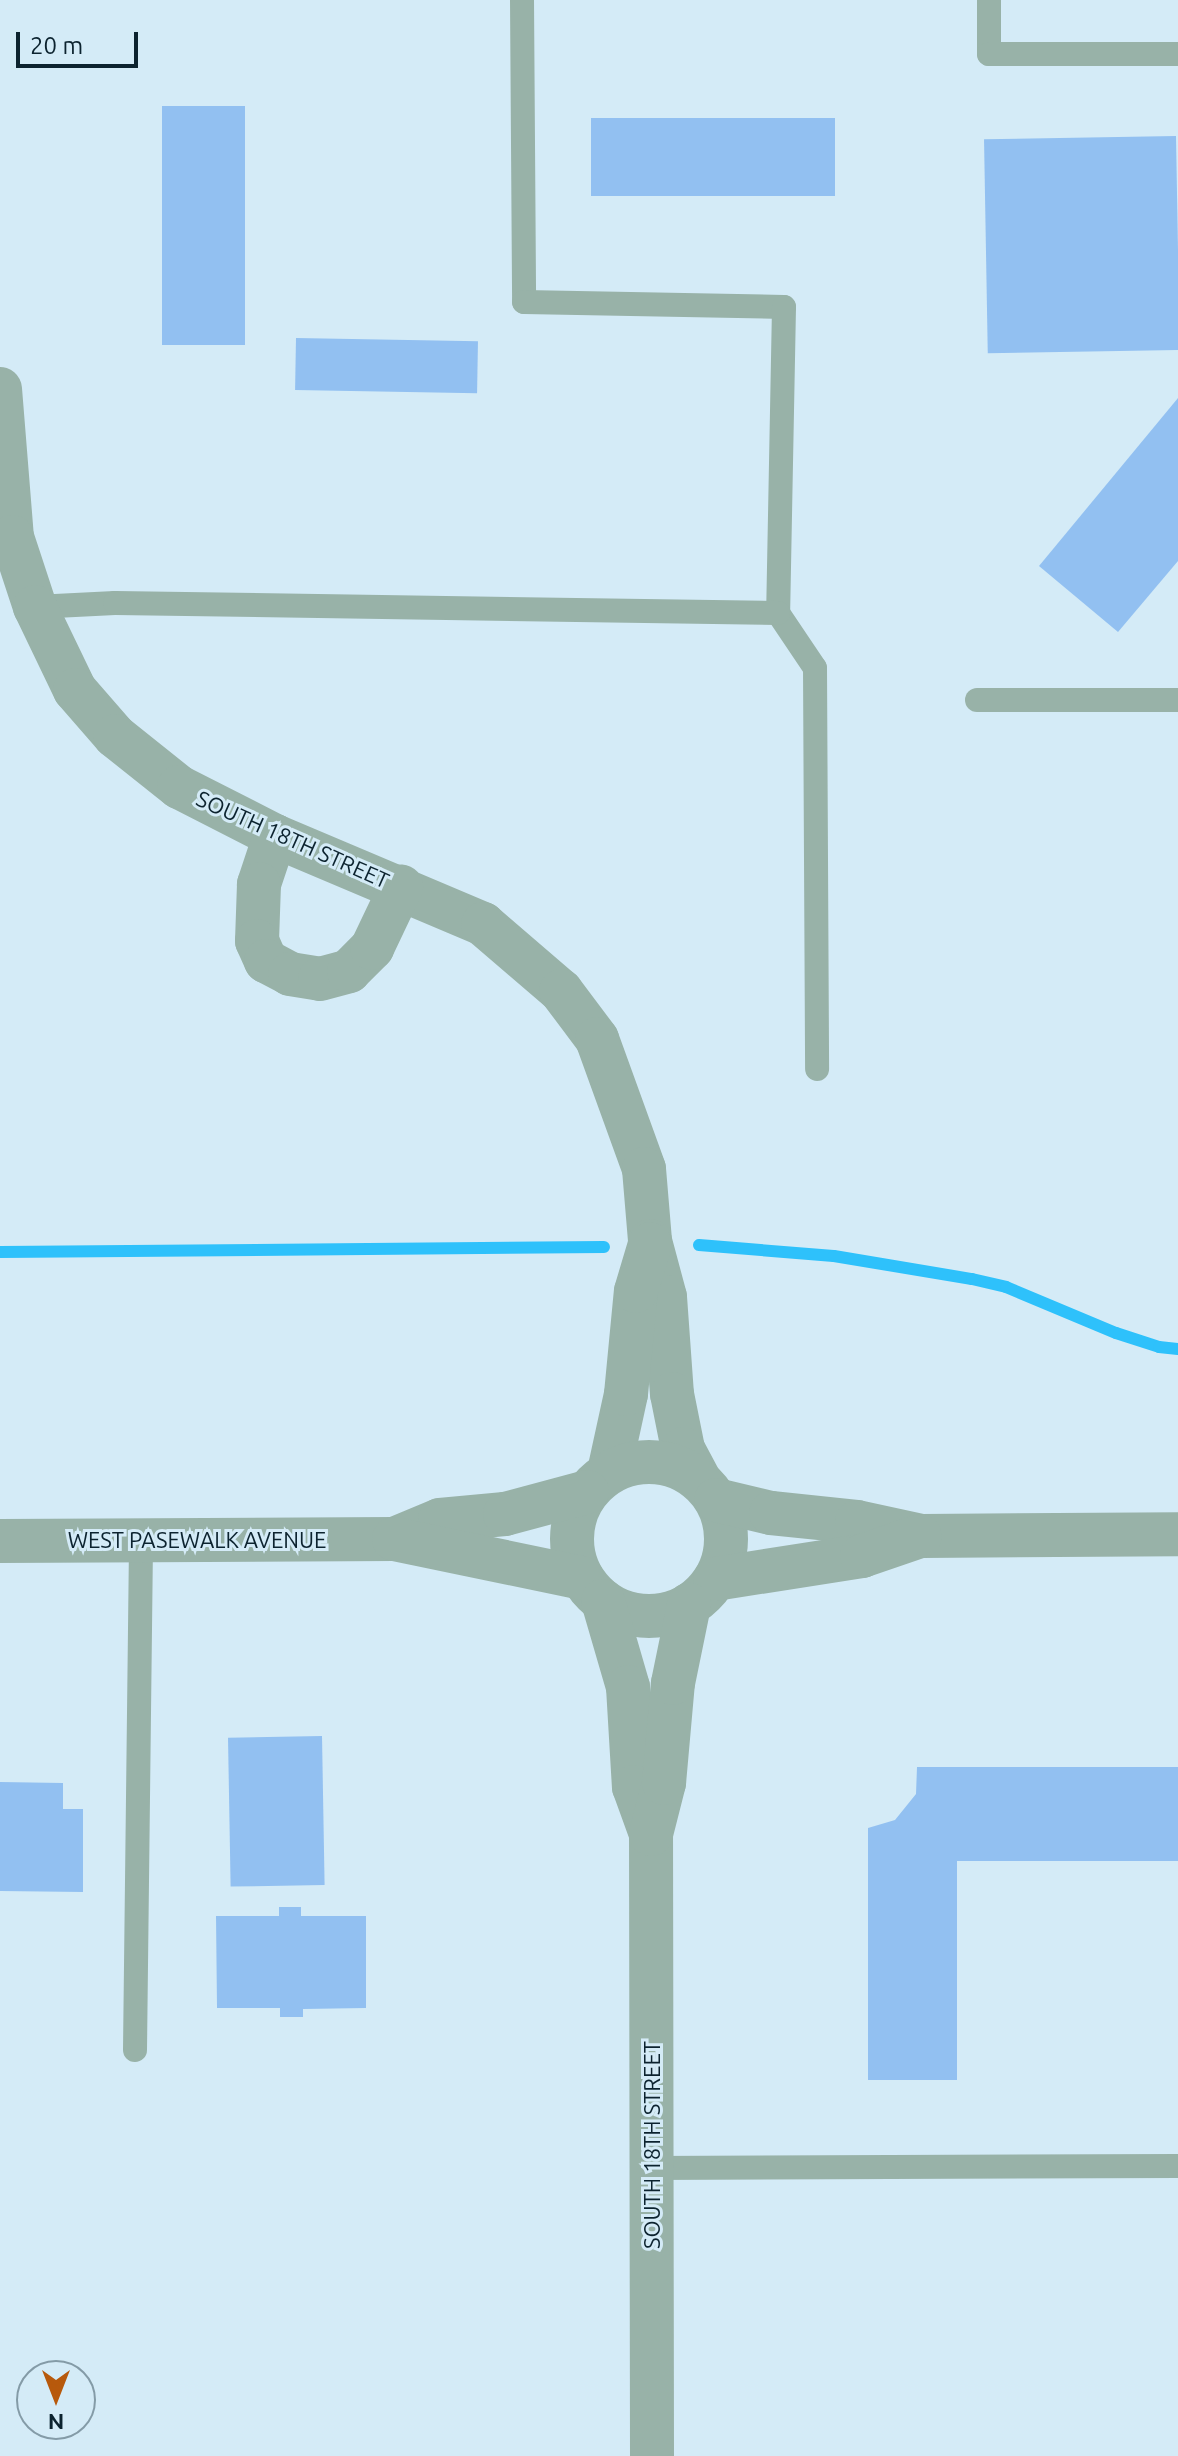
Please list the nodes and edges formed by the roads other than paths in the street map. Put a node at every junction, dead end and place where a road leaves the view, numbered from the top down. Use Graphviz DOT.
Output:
graph roads {
  1 [pos="522,0"];
  2 [pos="989,0"];
  3 [pos="1178,54"];
  4 [pos="0,389"];
  5 [pos="35,607"];
  6 [pos="778,613"];
  7 [pos="977,700"];
  8 [pos="1178,700"];
  9 [pos="275,836"];
  10 [pos="401,887"];
  11 [pos="817,1069"];
  12 [pos="650,1241"];
  13 [pos="598,1482"];
  14 [pos="707,1489"];
  15 [pos="1178,1534"];
  16 [pos="922,1536"];
  17 [pos="394,1539"];
  18 [pos="0,1541"];
  19 [pos="141,1541"];
  20 [pos="592,1590"];
  21 [pos="702,1592"];
  22 [pos="651,1834"];
  23 [pos="135,2050"];
  24 [pos="1178,2166"];
  25 [pos="652,2168"];
  26 [pos="652,2456"];
  1 -- 6 [label="lane"];
  2 -- 3 [label="lane"];
  4 -- 5 [label="street, SOUTH 18TH STREET"];
  5 -- 6 [label="lane"];
  5 -- 9 [label="street, SOUTH 18TH STREET"];
  6 -- 11 [label="lane"];
  7 -- 8 [label="lane"];
  9 -- 10 [label="street, SOUTH 18TH STREET"];
  9 -- 10 [label="street"];
  10 -- 12 [label="street, SOUTH 18TH STREET"];
  12 -- 13 [label="street, SOUTH 18TH STREET"];
  12 -- 14 [label="street, SOUTH 18TH STREET"];
  13 -- 14 [label="street"];
  13 -- 17 [label="street, WEST PASEWALK AVENUE"];
  13 -- 20 [label="street"];
  14 -- 16 [label="street"];
  14 -- 21 [label="street"];
  15 -- 16 [label="street"];
  16 -- 21 [label="street"];
  17 -- 19 [label="street, WEST PASEWALK AVENUE"];
  17 -- 20 [label="street, WEST PASEWALK AVENUE"];
  18 -- 19 [label="street, WEST PASEWALK AVENUE"];
  19 -- 23 [label="lane"];
  20 -- 21 [label="street"];
  20 -- 22 [label="street, SOUTH 18TH STREET"];
  21 -- 22 [label="street, SOUTH 18TH STREET"];
  22 -- 25 [label="street, SOUTH 18TH STREET"];
  24 -- 25 [label="lane"];
  25 -- 26 [label="street, SOUTH 18TH STREET"];
}
